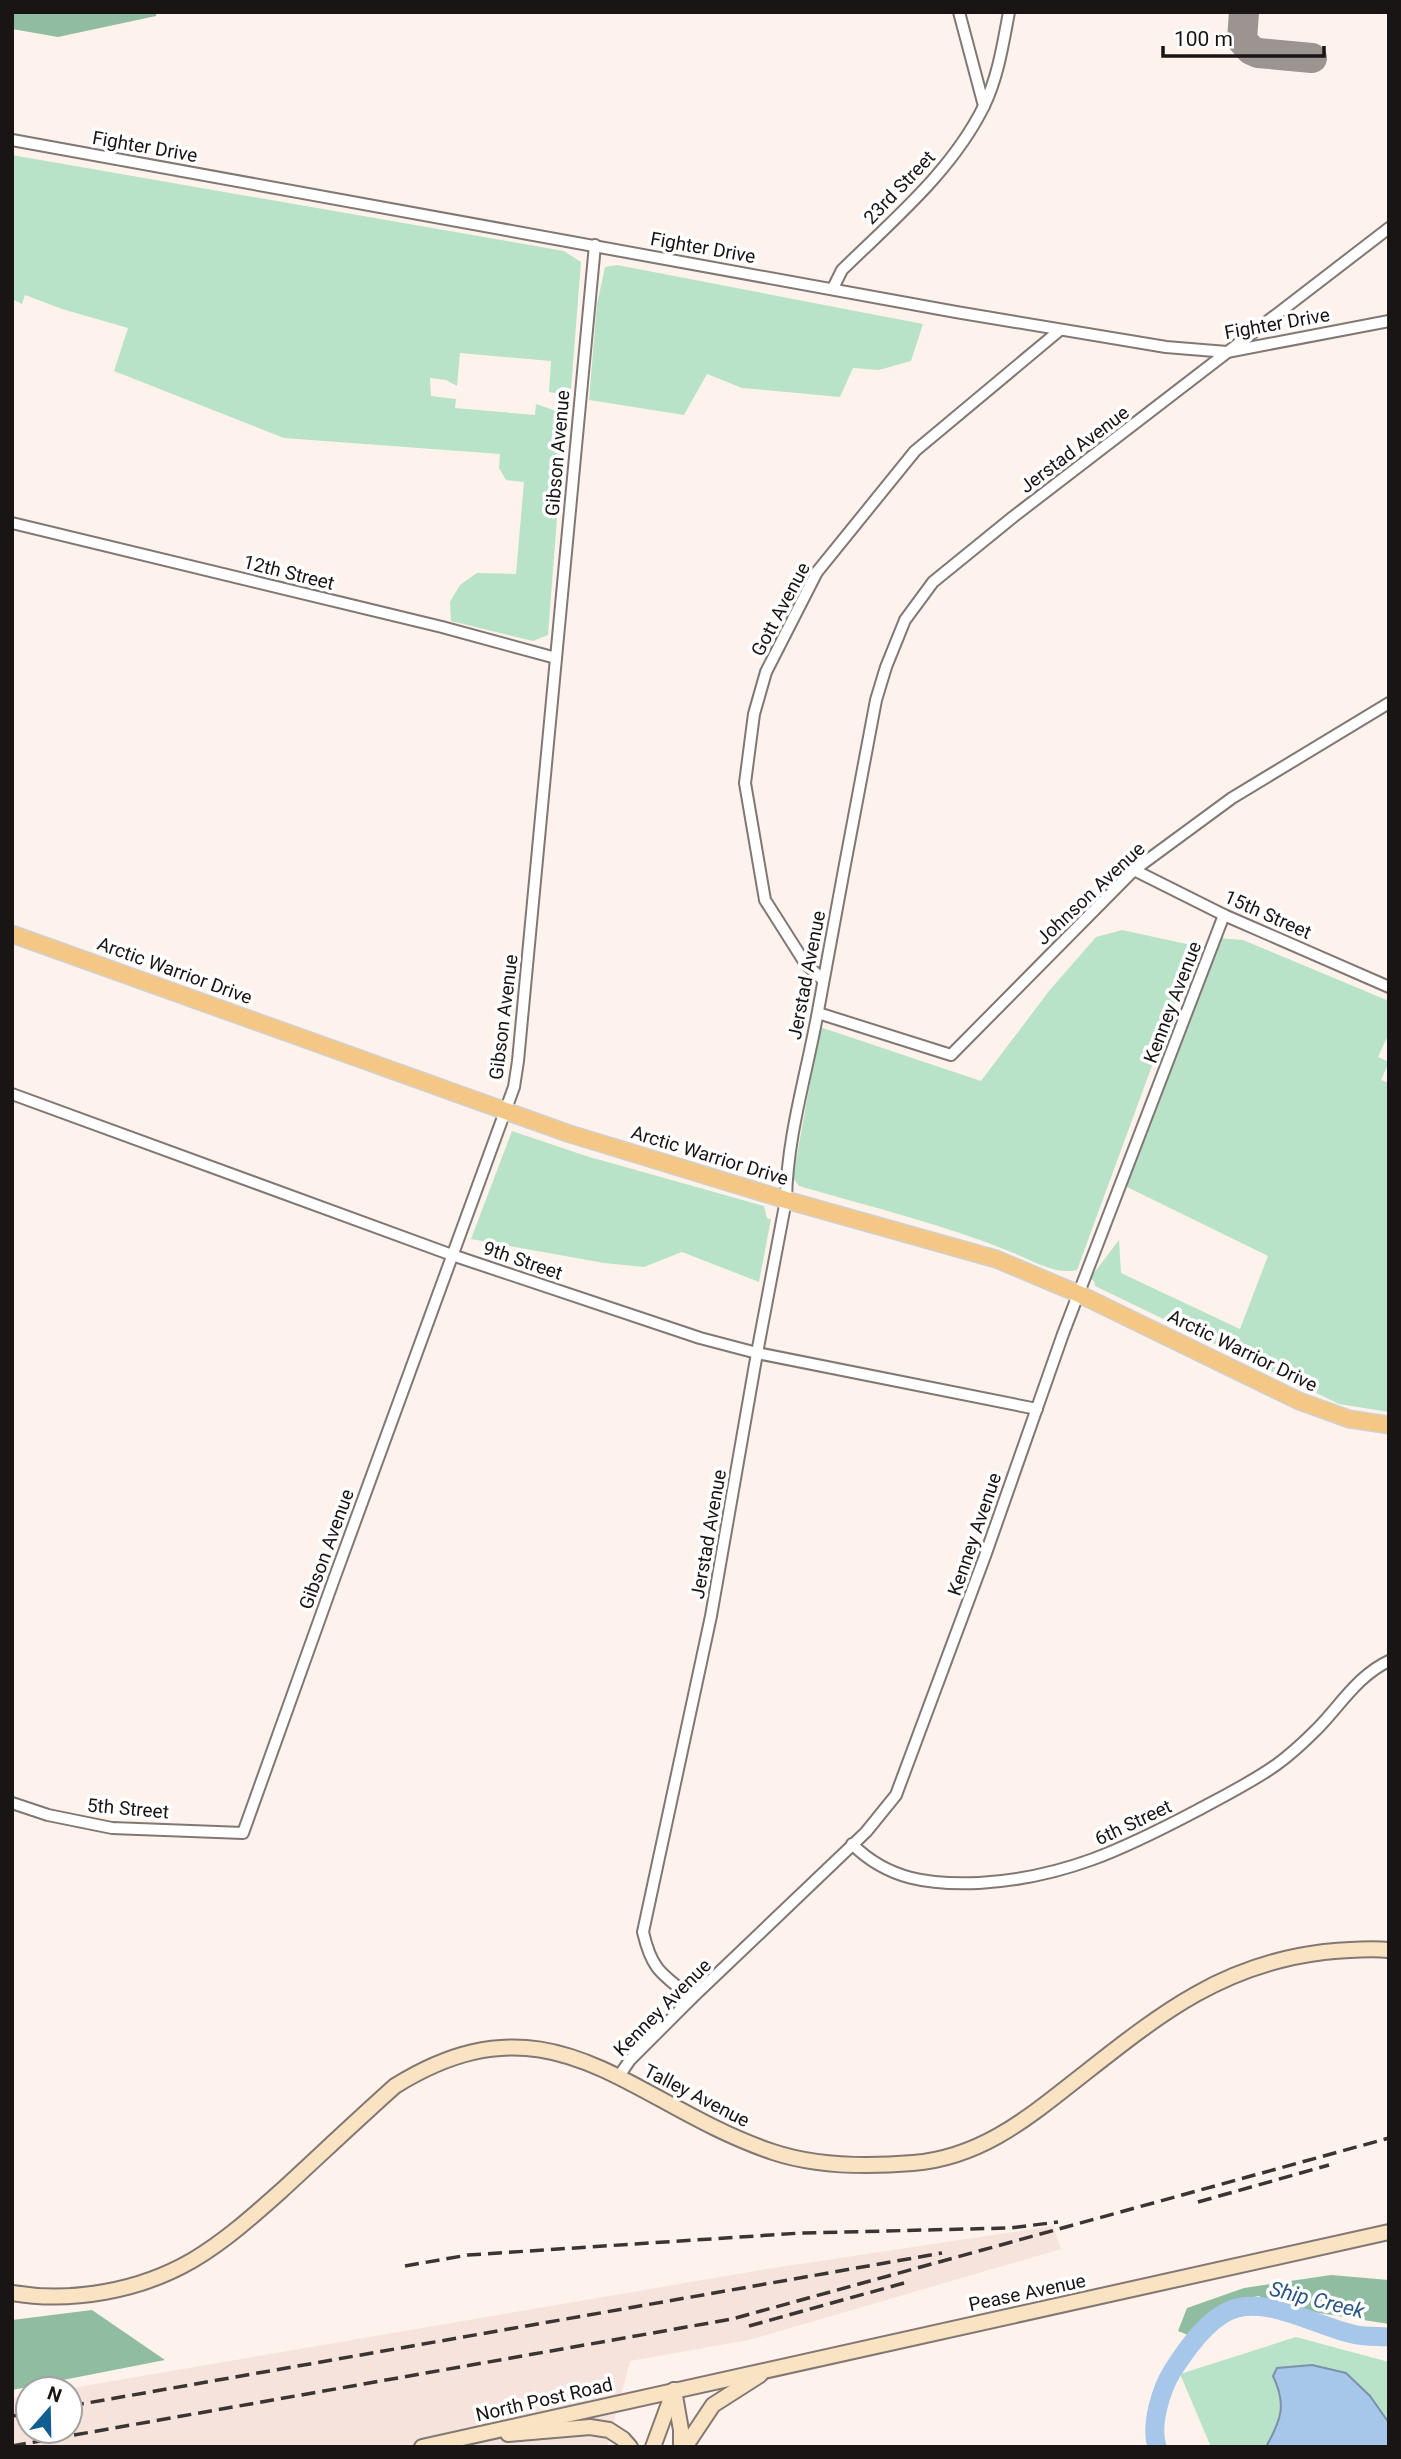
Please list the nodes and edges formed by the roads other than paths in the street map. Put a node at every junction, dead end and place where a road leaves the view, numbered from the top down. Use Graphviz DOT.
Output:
graph roads {
  1 [pos="959,12"];
  2 [pos="1009,12"];
  3 [pos="984,106"];
  4 [pos="12,140"];
  5 [pos="1389,228"];
  6 [pos="595,245"];
  7 [pos="834,288"];
  8 [pos="1389,321"];
  9 [pos="1060,330"];
  10 [pos="1227,352"];
  11 [pos="12,523"];
  12 [pos="556,658"];
  13 [pos="1389,703"];
  14 [pos="1134,870"];
  15 [pos="1224,915"];
  16 [pos="12,934"];
  17 [pos="823,980"];
  18 [pos="1389,987"];
  19 [pos="818,1013"];
  20 [pos="12,1094"];
  21 [pos="504,1110"];
  22 [pos="786,1200"];
  23 [pos="452,1255"];
  24 [pos="1079,1294"];
  25 [pos="757,1353"];
  26 [pos="1037,1409"];
  27 [pos="1389,1425"];
  28 [pos="1389,1661"];
  29 [pos="12,1803"];
  30 [pos="243,1833"];
  31 [pos="852,1844"];
  32 [pos="1389,1950"];
  33 [pos="692,1998"];
  34 [pos="619,2076"];
  35 [pos="1389,2232"];
  36 [pos="12,2293"];
  37 [pos="766,2370"];
  38 [pos="674,2390"];
  39 [pos="475,2435"];
  40 [pos="422,2447"];
  41 [pos="630,2447"];
  42 [pos="653,2447"];
  43 [pos="683,2447"];
  1 -- 3 [label="street"];
  2 -- 3 [label="street, 23rd Street"];
  3 -- 7 [label="street, 23rd Street"];
  4 -- 6 [label="street, Fighter Drive"];
  5 -- 10 [label="street, Jerstad Avenue"];
  6 -- 7 [label="street, Fighter Drive"];
  6 -- 12 [label="street, Gibson Avenue"];
  7 -- 9 [label="street, Fighter Drive"];
  8 -- 10 [label="street, Fighter Drive"];
  9 -- 10 [label="street, Fighter Drive"];
  9 -- 17 [label="street, Gott Avenue"];
  10 -- 17 [label="street, Jerstad Avenue"];
  11 -- 12 [label="street, 12th Street"];
  12 -- 21 [label="street, Gibson Avenue"];
  13 -- 14 [label="street, Johnson Avenue"];
  14 -- 15 [label="street, 15th Street"];
  14 -- 19 [label="street, Johnson Avenue"];
  15 -- 18 [label="street, 15th Street"];
  15 -- 24 [label="street, Kenney Avenue"];
  16 -- 21 [label="main road, Arctic Warrior Drive"];
  17 -- 19 [label="street, Jerstad Avenue"];
  19 -- 22 [label="street, Jerstad Avenue"];
  20 -- 23 [label="street, 9th Street"];
  21 -- 22 [label="main road, Arctic Warrior Drive"];
  21 -- 23 [label="street, Gibson Avenue"];
  22 -- 24 [label="main road, Arctic Warrior Drive"];
  22 -- 25 [label="street, Jerstad Avenue"];
  23 -- 25 [label="street, 9th Street"];
  23 -- 30 [label="street, Gibson Avenue"];
  24 -- 26 [label="street, Kenney Avenue"];
  24 -- 27 [label="main road, Arctic Warrior Drive"];
  25 -- 26 [label="street, 9th Street"];
  25 -- 33 [label="street, Jerstad Avenue"];
  26 -- 31 [label="street, Kenney Avenue"];
  28 -- 31 [label="street, 6th Street"];
  29 -- 30 [label="street, 5th Street"];
  31 -- 33 [label="street, Kenney Avenue"];
  32 -- 34 [label="street, Talley Avenue"];
  33 -- 34 [label="street, Kenney Avenue"];
  34 -- 36 [label="street, Talley Avenue"];
  35 -- 37 [label="street, Pease Avenue"];
  37 -- 38 [label="street, Pease Avenue"];
  37 -- 43 [label="street"];
  38 -- 39 [label="street, North Post Road"];
  38 -- 42 [label="street"];
  38 -- 43 [label="street"];
  39 -- 40 [label="street, North Post Road"];
  39 -- 41 [label="street"];
}
